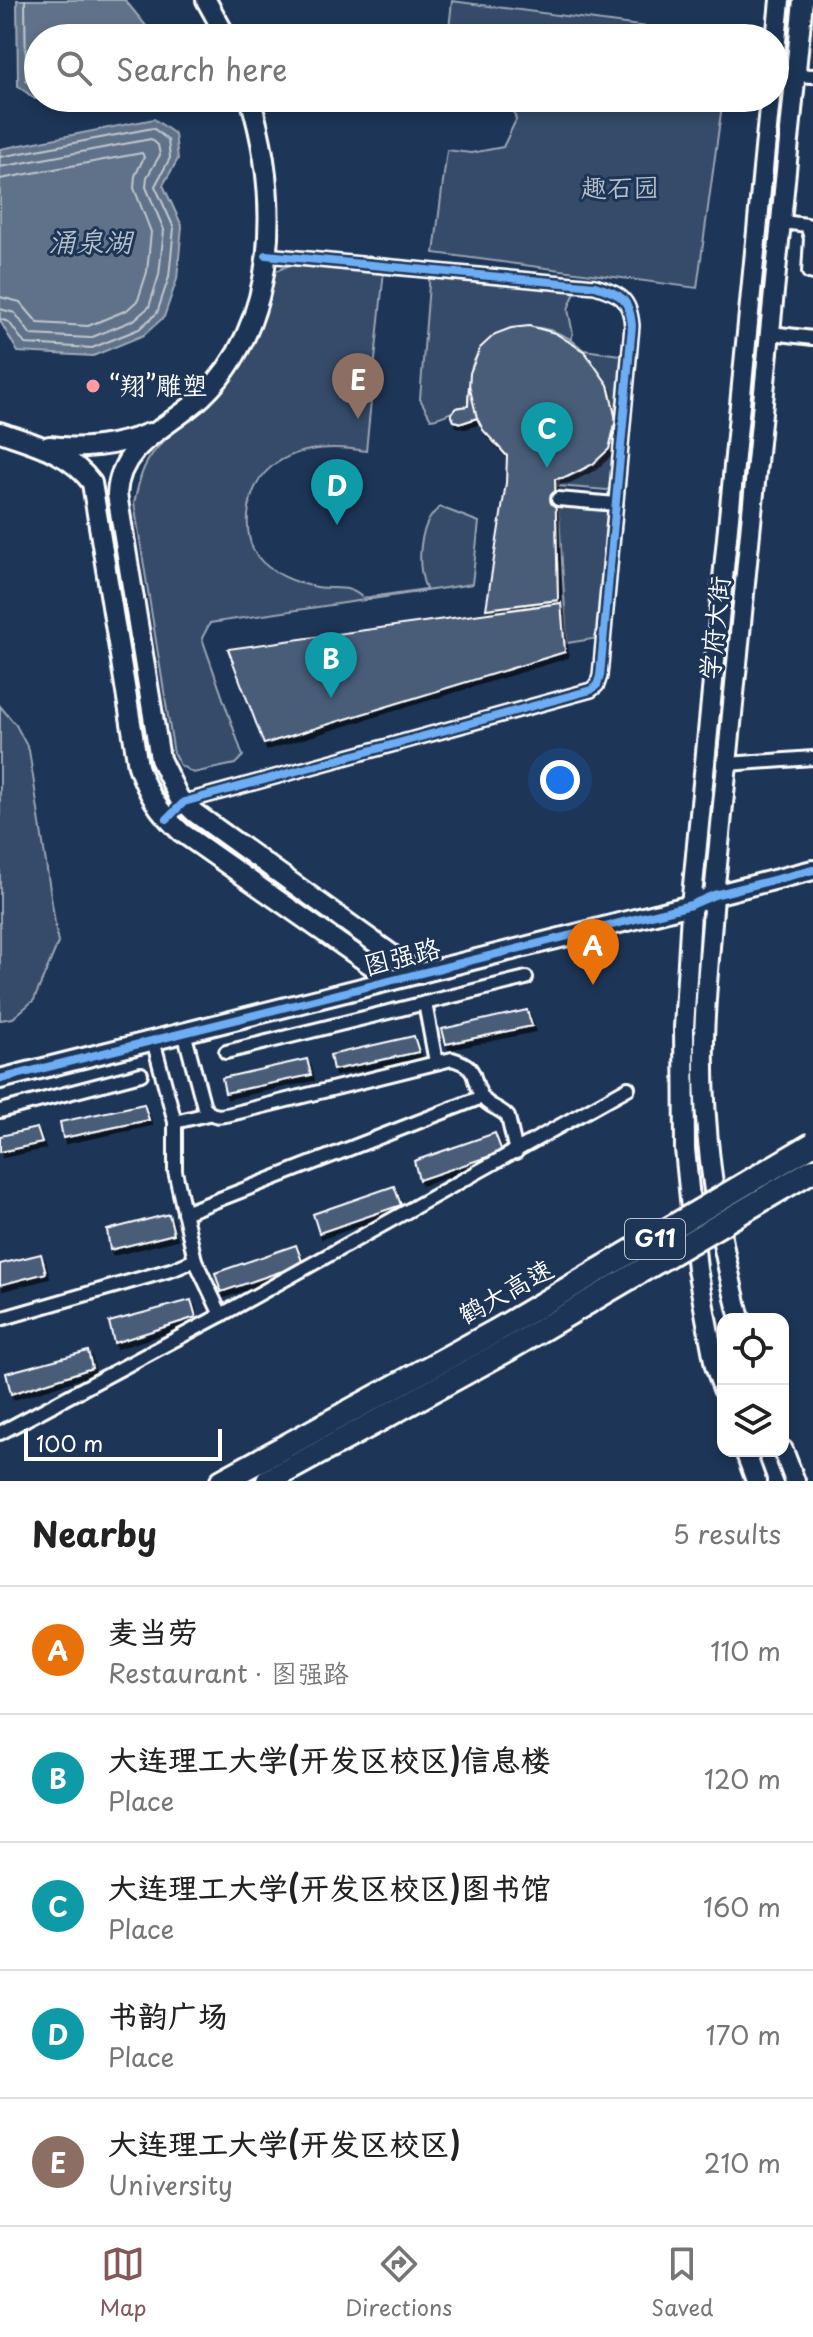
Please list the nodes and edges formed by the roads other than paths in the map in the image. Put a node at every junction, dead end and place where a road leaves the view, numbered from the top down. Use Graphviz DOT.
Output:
graph roads {
  1 [pos="206,0"];
  2 [pos="780,0"];
  3 [pos="803,0"];
  4 [pos="219,24"];
  5 [pos="778,24"];
  6 [pos="804,76"];
  7 [pos="254,112"];
  8 [pos="769,112"];
  9 [pos="782,222"];
  10 [pos="266,255"];
  11 [pos="813,273"];
  12 [pos="771,333"];
  13 [pos="813,338"];
  14 [pos="170,423"];
  15 [pos="0,432"];
  16 [pos="26,441"];
  17 [pos="558,499"];
  18 [pos="616,504"];
  19 [pos="813,758"];
  20 [pos="727,764"];
  21 [pos="184,802"];
  22 [pos="167,819"];
  23 [pos="813,870"];
  24 [pos="714,895"];
  25 [pos="691,905"];
  26 [pos="419,974"];
  27 [pos="526,978"];
  28 [pos="392,980"];
  29 [pos="425,1003"];
  30 [pos="184,1032"];
  31 [pos="153,1040"];
  32 [pos="226,1052"];
  33 [pos="436,1062"];
  34 [pos="141,1074"];
  35 [pos="0,1079"];
  36 [pos="628,1088"];
  37 [pos="482,1097"];
  38 [pos="0,1111"];
  39 [pos="208,1114"];
  40 [pos="175,1122"];
  41 [pos="813,1144"];
  42 [pos="516,1152"];
  43 [pos="813,1170"];
  44 [pos="184,1213"];
  45 [pos="195,1260"];
  46 [pos="738,1313"];
  47 [pos="221,1315"];
  48 [pos="0,1319"];
  49 [pos="502,1340"];
  50 [pos="722,1385"];
  51 [pos="0,1432"];
  52 [pos="747,1457"];
  53 [pos="786,1457"];
  54 [pos="222,1481"];
  55 [pos="268,1481"];
  56 [pos="756,1481"];
  57 [pos="795,1481"];
  1 -- 4 [label="street"];
  2 -- 5 [label="street"];
  3 -- 6 [label="street, 学府大街"];
  6 -- 9 [label="street, 学府大街"];
  7 -- 10 [label="street"];
  8 -- 25 [label="street, 学府大街"];
  9 -- 11 [label="street"];
  9 -- 12 [label="street, 学府大街"];
  10 -- 14 [label="street"];
  10 -- 18 [label="street"];
  12 -- 13 [label="street"];
  12 -- 20 [label="street, 学府大街"];
  14 -- 16 [label="street"];
  14 -- 21 [label="street"];
  15 -- 16 [label="street"];
  16 -- 22 [label="street"];
  17 -- 18 [label="street"];
  18 -- 21 [label="street"];
  19 -- 20 [label="street"];
  20 -- 24 [label="street, 学府大街"];
  21 -- 22 [label="street"];
  21 -- 26 [label="street"];
  22 -- 28 [label="street"];
  23 -- 24 [label="street, 图强路"];
  24 -- 25 [label="street, 图强路"];
  24 -- 46 [label="street, 学府大街"];
  25 -- 26 [label="street, 图强路"];
  25 -- 50 [label="street, 学府大街"];
  26 -- 28 [label="street, 图强路"];
  27 -- 29 [label="street"];
  28 -- 30 [label="street, 图强路"];
  29 -- 32 [label="street"];
  29 -- 33 [label="street"];
  30 -- 31 [label="street, 图强路"];
  30 -- 39 [label="street"];
  31 -- 35 [label="street, 图强路"];
  31 -- 40 [label="street"];
  33 -- 37 [label="street"];
  33 -- 39 [label="street"];
  34 -- 38 [label="street"];
  36 -- 42 [label="street"];
  37 -- 42 [label="street"];
  37 -- 44 [label="street"];
  39 -- 40 [label="street"];
  40 -- 44 [label="street"];
  41 -- 49 [label="highway, 鹤大高速 / G11, bridge"];
  42 -- 47 [label="street"];
  43 -- 49 [label="highway, 鹤大高速 / G11, bridge"];
  44 -- 45 [label="street"];
  45 -- 47 [label="street"];
  45 -- 48 [label="street"];
  47 -- 51 [label="street"];
  49 -- 54 [label="highway, 鹤大高速 / G11"];
  49 -- 55 [label="highway, 鹤大高速 / G11"];
  52 -- 56 [label="street"];
  53 -- 57 [label="street"];
}
